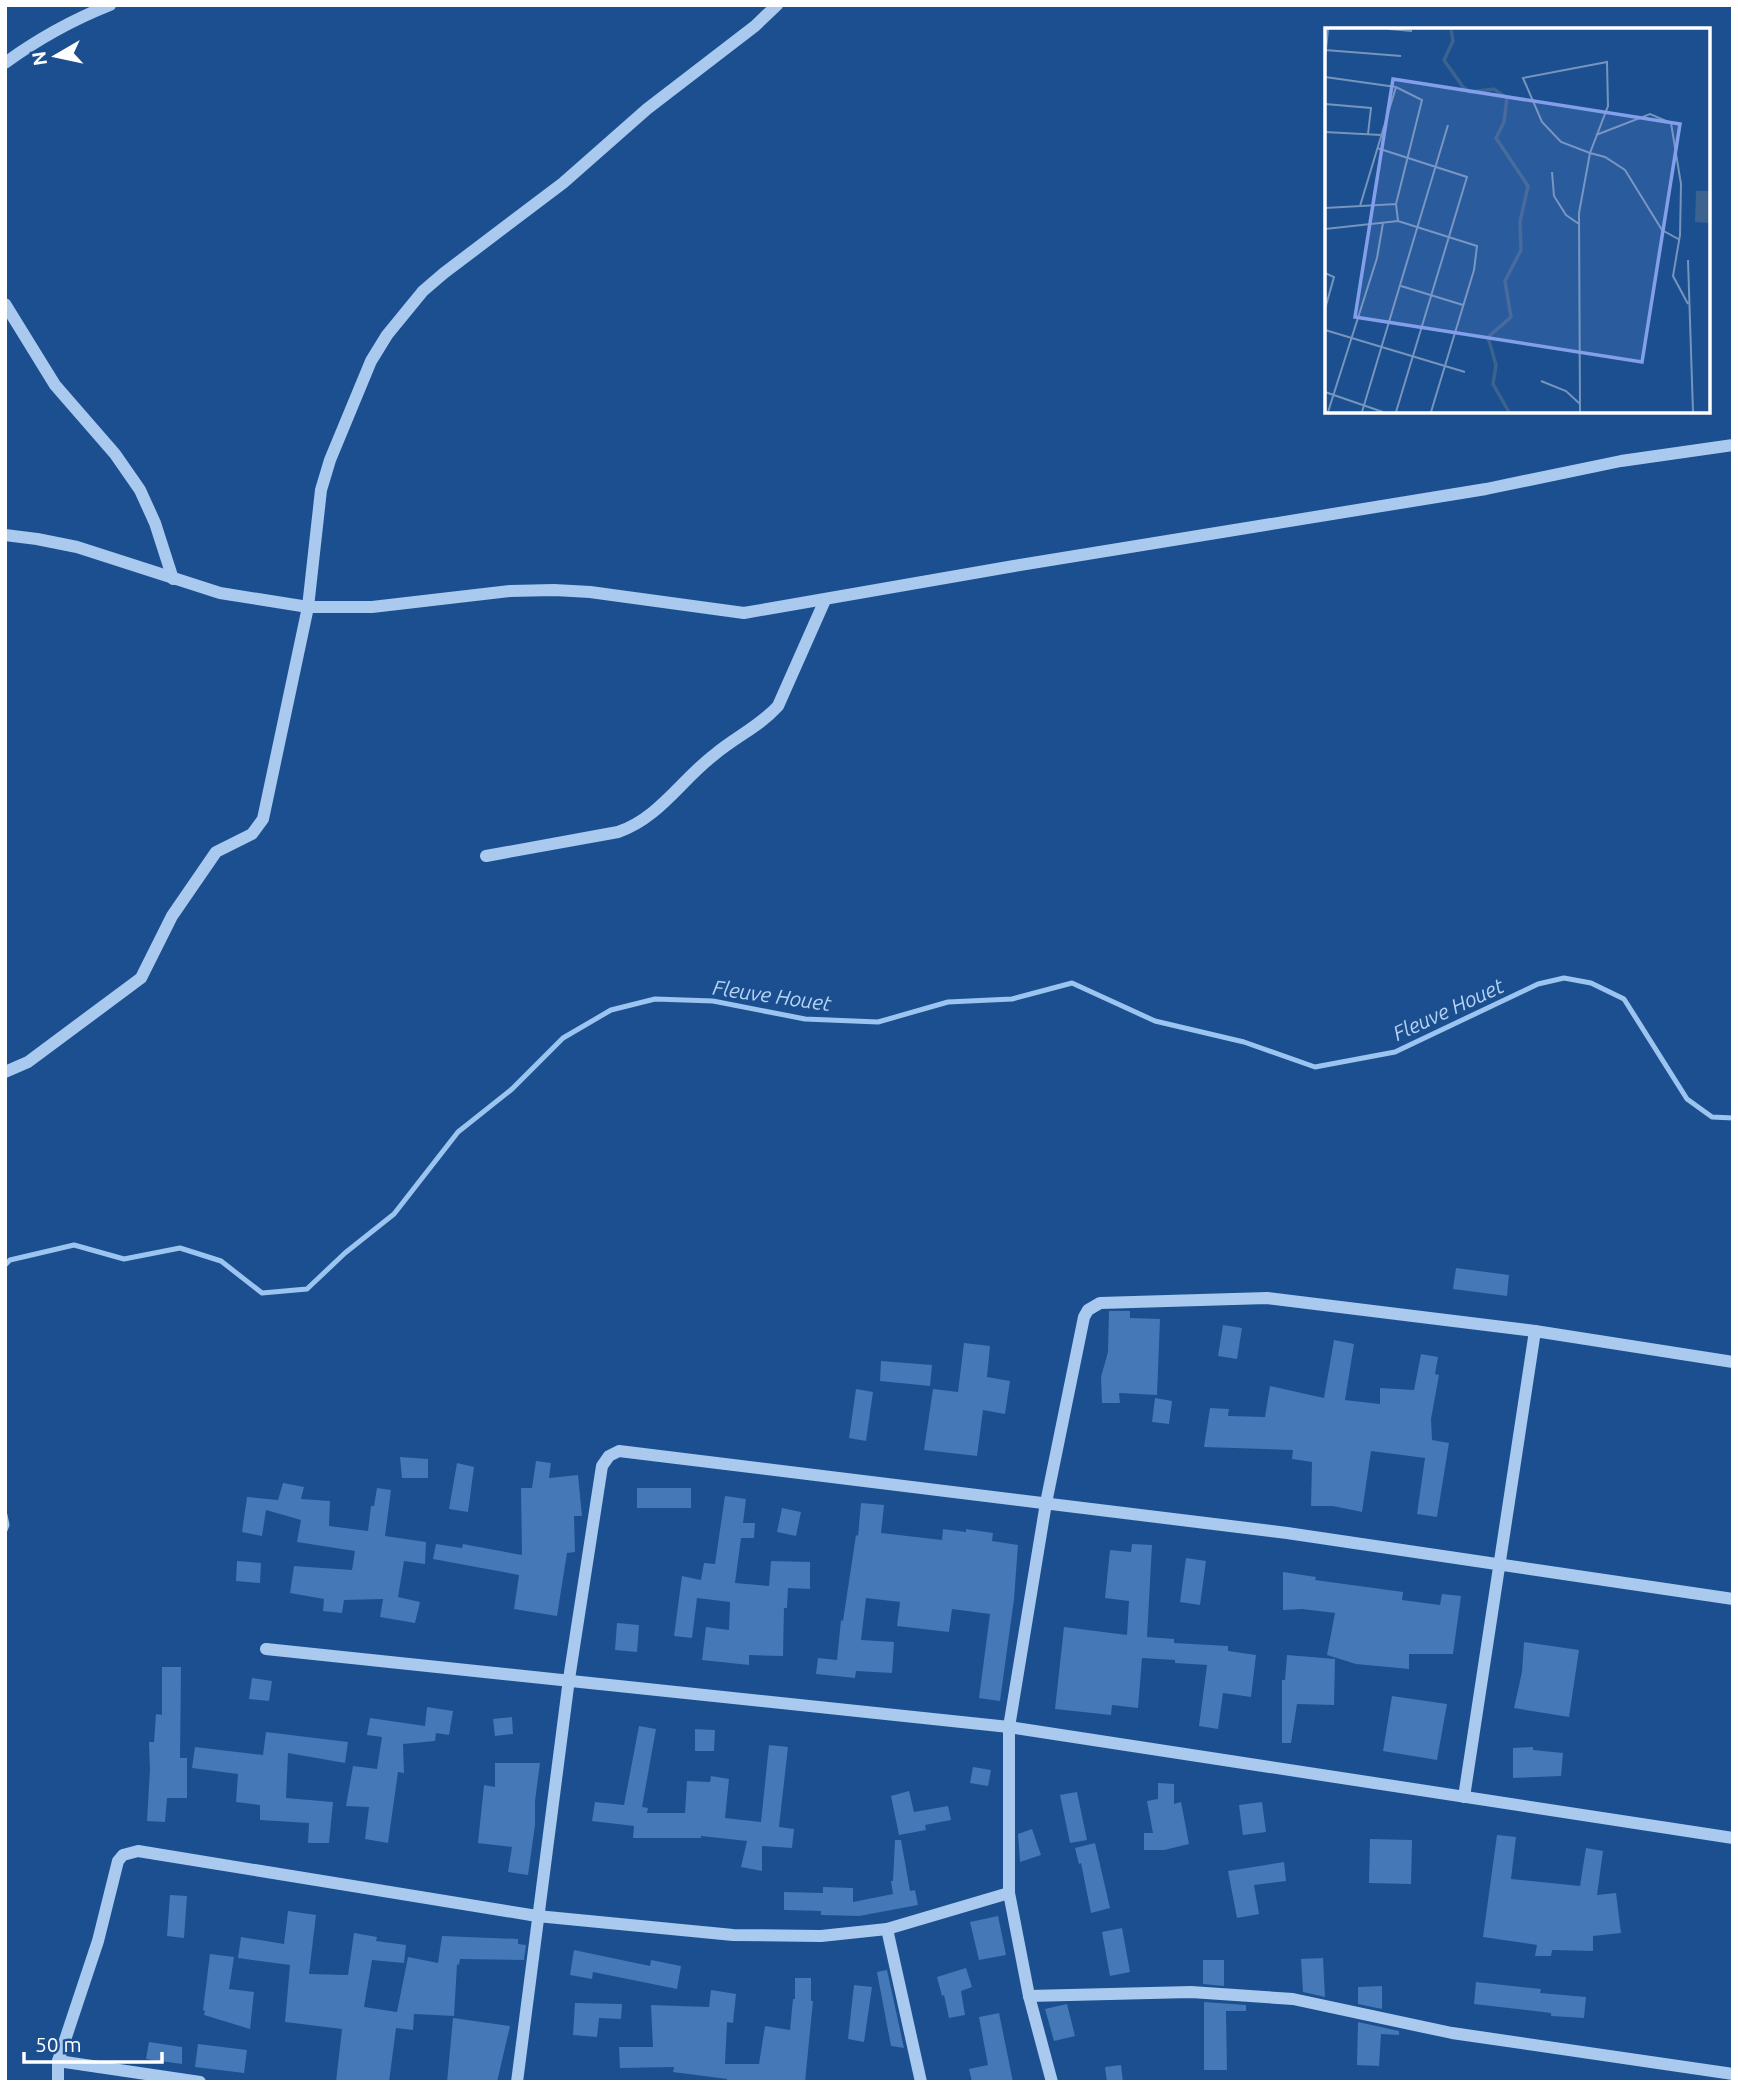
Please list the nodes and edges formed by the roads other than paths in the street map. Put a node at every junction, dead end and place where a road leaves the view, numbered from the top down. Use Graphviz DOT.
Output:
graph roads {
  1 [pos="110,5"];
  2 [pos="777,5"];
  3 [pos="5,63"];
  4 [pos="5,304"];
  5 [pos="1733,445"];
  6 [pos="5,535"];
  7 [pos="173,579"];
  8 [pos="825,600"];
  9 [pos="307,607"];
  10 [pos="486,856"];
  11 [pos="5,1072"];
  12 [pos="1535,1331"];
  13 [pos="1733,1362"];
  14 [pos="1046,1503"];
  15 [pos="1499,1564"];
  16 [pos="1733,1599"];
  17 [pos="266,1649"];
  18 [pos="569,1679"];
  19 [pos="1009,1727"];
  20 [pos="1464,1797"];
  21 [pos="1733,1838"];
  22 [pos="1009,1893"];
  23 [pos="537,1916"];
  24 [pos="887,1929"];
  25 [pos="1029,1996"];
  26 [pos="58,2061"];
  27 [pos="1733,2074"];
  28 [pos="58,2082"];
  29 [pos="200,2082"];
  30 [pos="517,2082"];
  31 [pos="921,2082"];
  32 [pos="1052,2082"];
  1 -- 3 [label="street"];
  2 -- 9 [label="street"];
  4 -- 7 [label="street"];
  5 -- 8 [label="street"];
  6 -- 7 [label="street"];
  7 -- 9 [label="street"];
  8 -- 9 [label="street"];
  8 -- 10 [label="street"];
  9 -- 11 [label="street"];
  12 -- 13 [label="street"];
  12 -- 14 [label="street"];
  12 -- 15 [label="street"];
  14 -- 15 [label="street"];
  14 -- 18 [label="street"];
  14 -- 19 [label="street"];
  15 -- 16 [label="street"];
  15 -- 20 [label="street"];
  17 -- 18 [label="street"];
  18 -- 19 [label="street"];
  18 -- 23 [label="street"];
  19 -- 20 [label="street"];
  19 -- 22 [label="street"];
  20 -- 21 [label="street"];
  22 -- 24 [label="street"];
  22 -- 25 [label="street"];
  23 -- 24 [label="street"];
  23 -- 26 [label="street"];
  23 -- 30 [label="street"];
  24 -- 31 [label="street"];
  25 -- 27 [label="street"];
  25 -- 32 [label="street"];
  26 -- 28 [label="street"];
  26 -- 29 [label="street"];
}
